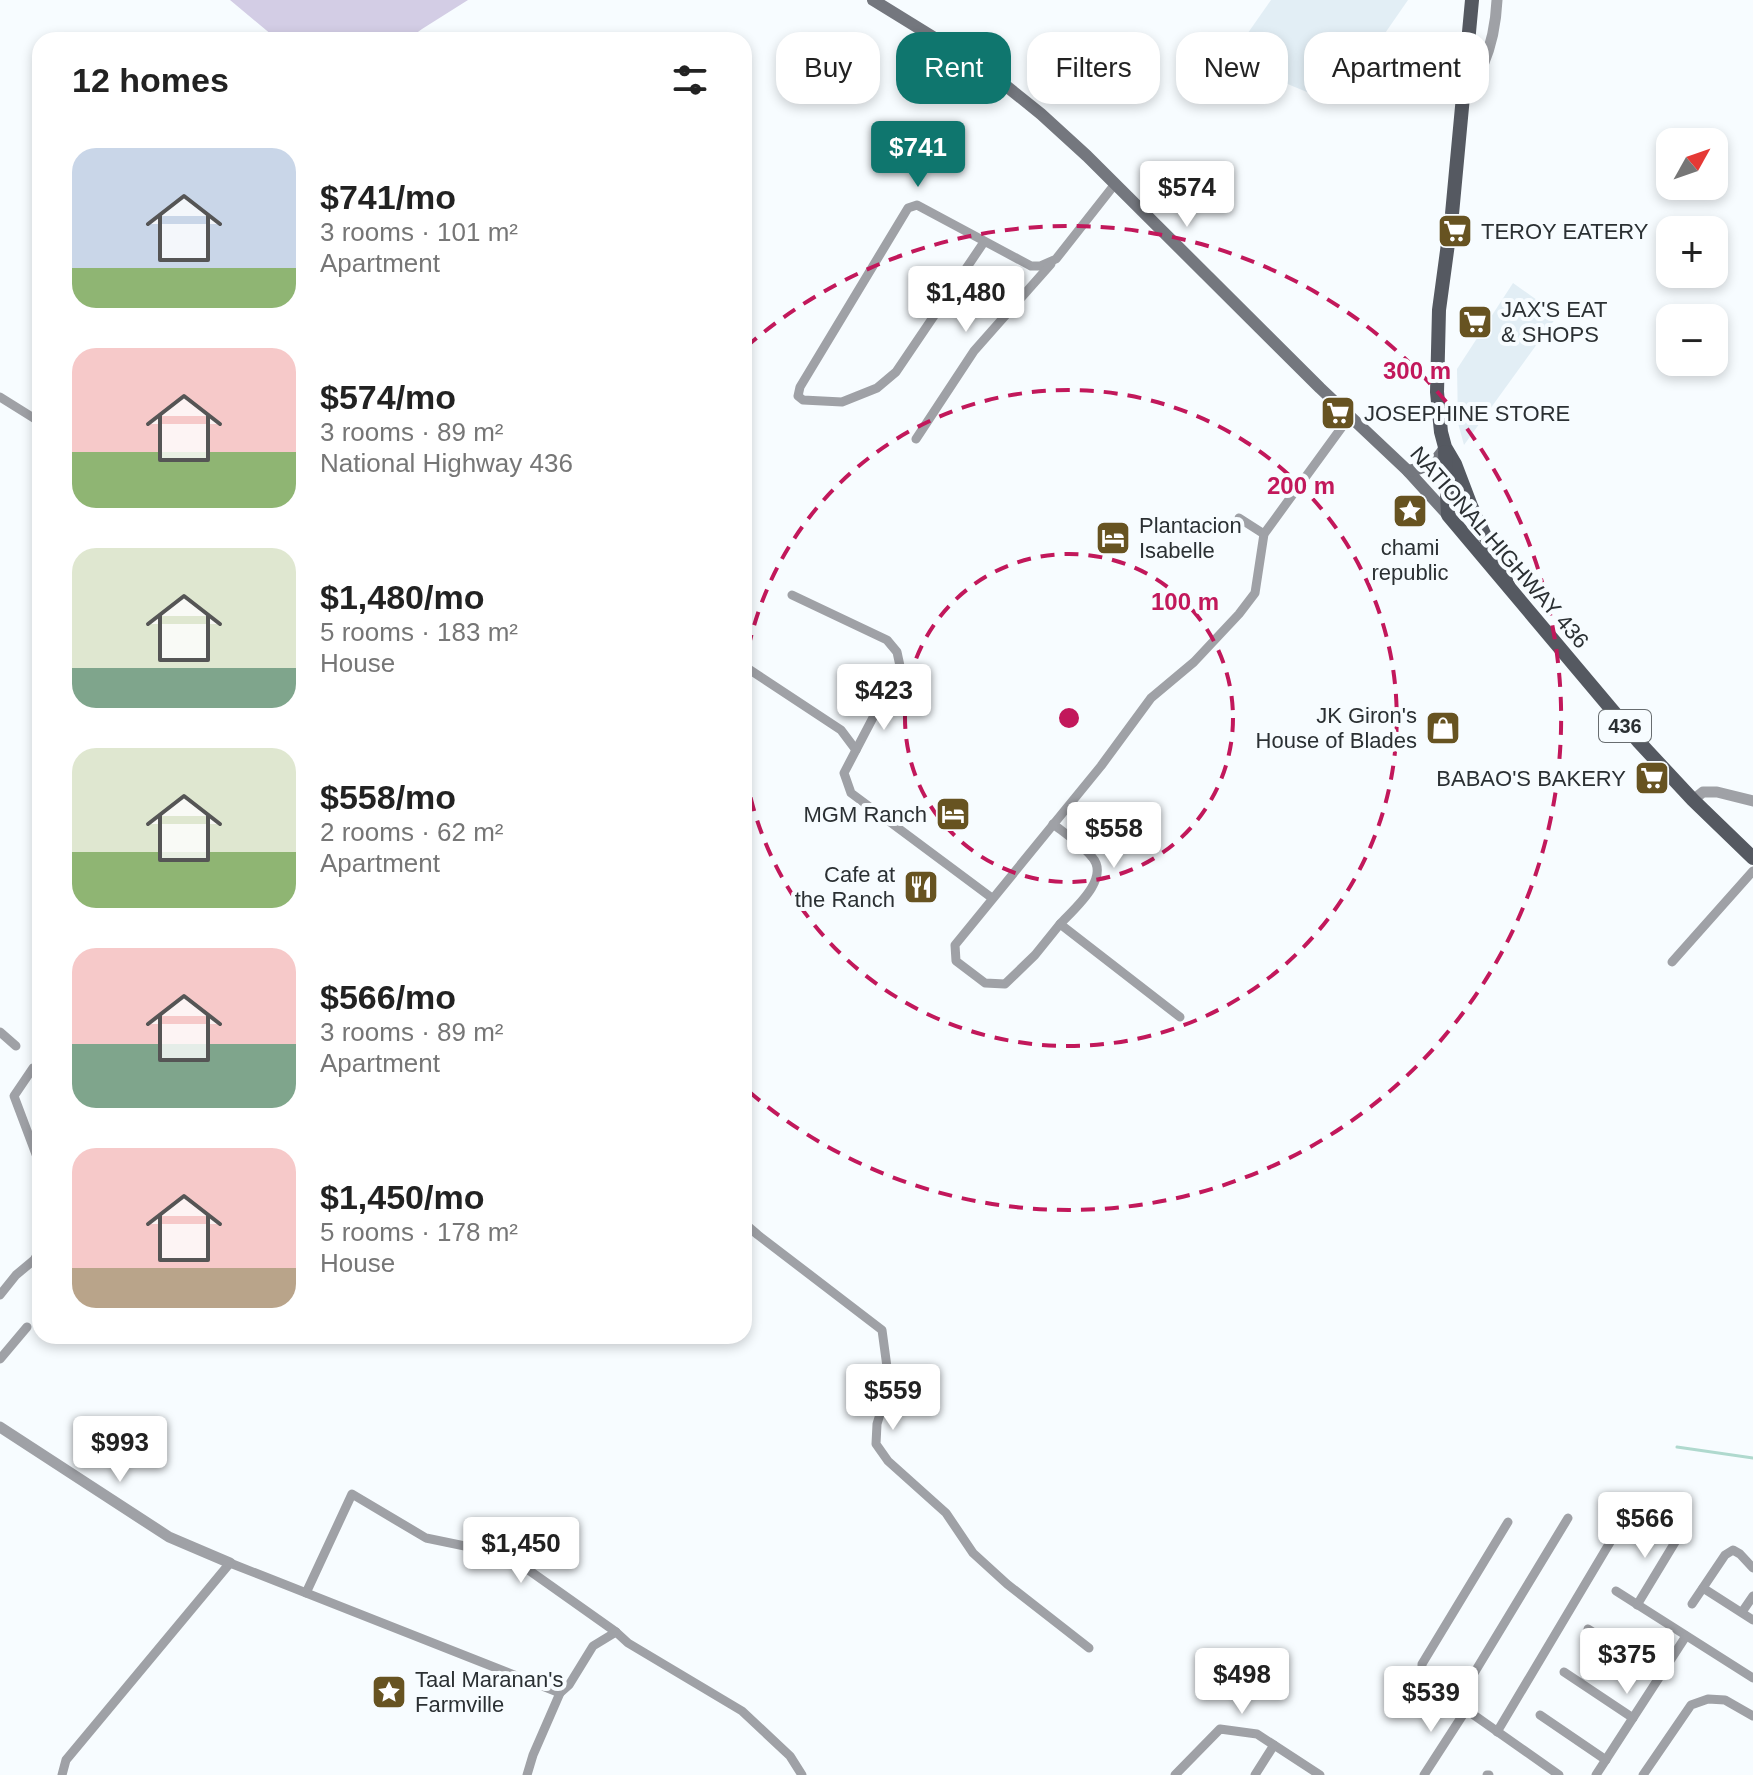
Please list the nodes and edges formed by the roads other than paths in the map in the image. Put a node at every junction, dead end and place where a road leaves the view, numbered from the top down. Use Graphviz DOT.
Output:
graph roads {
  1 [pos="873,0"];
  2 [pos="1472,0"];
  3 [pos="1497,0"];
  4 [pos="1469,32"];
  5 [pos="1489,50"];
  6 [pos="1462,104"];
  7 [pos="1115,184"];
  8 [pos="984,242"];
  9 [pos="1056,259"];
  10 [pos="0,397"];
  11 [pos="1350,416"];
  12 [pos="32,417"];
  13 [pos="916,439"];
  14 [pos="1445,447"];
  15 [pos="1408,471"];
  16 [pos="1448,515"];
  17 [pos="1239,518"];
  18 [pos="1264,534"];
  19 [pos="1508,585"];
  20 [pos="792,595"];
  21 [pos="752,671"];
  22 [pos="856,750"];
  23 [pos="1693,800"];
  24 [pos="1753,801"];
  25 [pos="1053,824"];
  26 [pos="1753,858"];
  27 [pos="1753,871"];
  28 [pos="992,898"];
  29 [pos="1060,924"];
  30 [pos="1672,962"];
  31 [pos="1180,1017"];
  32 [pos="0,1032"];
  33 [pos="16,1046"];
  34 [pos="32,1069"];
  35 [pos="32,1144"];
  36 [pos="752,1230"];
  37 [pos="32,1262"];
  38 [pos="0,1295"];
  39 [pos="27,1327"];
  40 [pos="0,1359"];
  41 [pos="0,1427"];
  42 [pos="1568,1518"];
  43 [pos="1508,1522"];
  44 [pos="1680,1534"];
  45 [pos="1612,1539"];
  46 [pos="230,1563"];
  47 [pos="1753,1568"];
  48 [pos="1703,1588"];
  49 [pos="1616,1591"];
  50 [pos="306,1593"];
  51 [pos="1753,1596"];
  52 [pos="1692,1604"];
  53 [pos="1637,1605"];
  54 [pos="1742,1612"];
  55 [pos="1753,1620"];
  56 [pos="1588,1629"];
  57 [pos="616,1632"];
  58 [pos="1686,1636"];
  59 [pos="1089,1648"];
  60 [pos="1564,1672"];
  61 [pos="1660,1675"];
  62 [pos="1753,1678"];
  63 [pos="560,1693"];
  64 [pos="1456,1703"];
  65 [pos="1466,1710"];
  66 [pos="1540,1715"];
  67 [pos="1753,1716"];
  68 [pos="1633,1718"];
  69 [pos="1497,1732"];
  70 [pos="1274,1745"];
  71 [pos="1606,1760"];
  72 [pos="1315,1774"];
  73 [pos="62,1775"];
  74 [pos="527,1775"];
  75 [pos="802,1775"];
  76 [pos="1175,1775"];
  77 [pos="1255,1775"];
  78 [pos="1424,1775"];
  79 [pos="1559,1775"];
  80 [pos="1596,1775"];
  81 [pos="1643,1775"];
  1 -- 7 [label="main road, NATIONAL HIGHWAY 436 / 436"];
  2 -- 4 [label="main road"];
  3 -- 5 [label="street"];
  6 -- 14 [label="main road"];
  7 -- 9 [label="street"];
  7 -- 11 [label="main road, NATIONAL HIGHWAY 436 / 436"];
  8 -- 8 [label="street"];
  8 -- 9 [label="street"];
  9 -- 13 [label="street"];
  10 -- 12 [label="street"];
  11 -- 15 [label="main road, NATIONAL HIGHWAY 436 / 436"];
  11 -- 18 [label="street"];
  14 -- 15 [label="main road"];
  14 -- 16 [label="main road"];
  14 -- 19 [label="main road"];
  15 -- 16 [label="main road, NATIONAL HIGHWAY 436 / 436"];
  16 -- 19 [label="main road, NATIONAL HIGHWAY 436 / 436"];
  17 -- 18 [label="street"];
  18 -- 25 [label="street"];
  19 -- 23 [label="main road, NATIONAL HIGHWAY 436 / 436"];
  20 -- 22 [label="street"];
  21 -- 22 [label="street"];
  22 -- 28 [label="street"];
  23 -- 24 [label="street"];
  23 -- 26 [label="main road, NATIONAL HIGHWAY 436 / 436"];
  25 -- 28 [label="street"];
  25 -- 29 [label="street"];
  27 -- 30 [label="street"];
  28 -- 29 [label="street"];
  29 -- 31 [label="street"];
  32 -- 33 [label="street"];
  34 -- 35 [label="street"];
  36 -- 59 [label="street"];
  37 -- 38 [label="street"];
  39 -- 40 [label="street"];
  41 -- 46 [label="street"];
  42 -- 64 [label="street"];
  43 -- 64 [label="street"];
  44 -- 53 [label="street"];
  45 -- 69 [label="street"];
  46 -- 50 [label="street"];
  46 -- 73 [label="street"];
  47 -- 48 [label="street"];
  48 -- 52 [label="street"];
  48 -- 54 [label="street"];
  49 -- 53 [label="street"];
  50 -- 57 [label="street"];
  50 -- 63 [label="street"];
  51 -- 54 [label="street"];
  53 -- 58 [label="street"];
  54 -- 55 [label="street"];
  56 -- 61 [label="street"];
  57 -- 63 [label="street"];
  57 -- 75 [label="street"];
  58 -- 61 [label="street"];
  58 -- 62 [label="street"];
  60 -- 68 [label="street"];
  61 -- 68 [label="street"];
  63 -- 74 [label="street"];
  64 -- 65 [label="street"];
  65 -- 69 [label="street"];
  65 -- 78 [label="street"];
  66 -- 71 [label="street"];
  67 -- 81 [label="street"];
  68 -- 71 [label="street"];
  69 -- 79 [label="street"];
  70 -- 72 [label="street"];
  70 -- 76 [label="street"];
  70 -- 77 [label="street"];
  71 -- 80 [label="street"];
}
